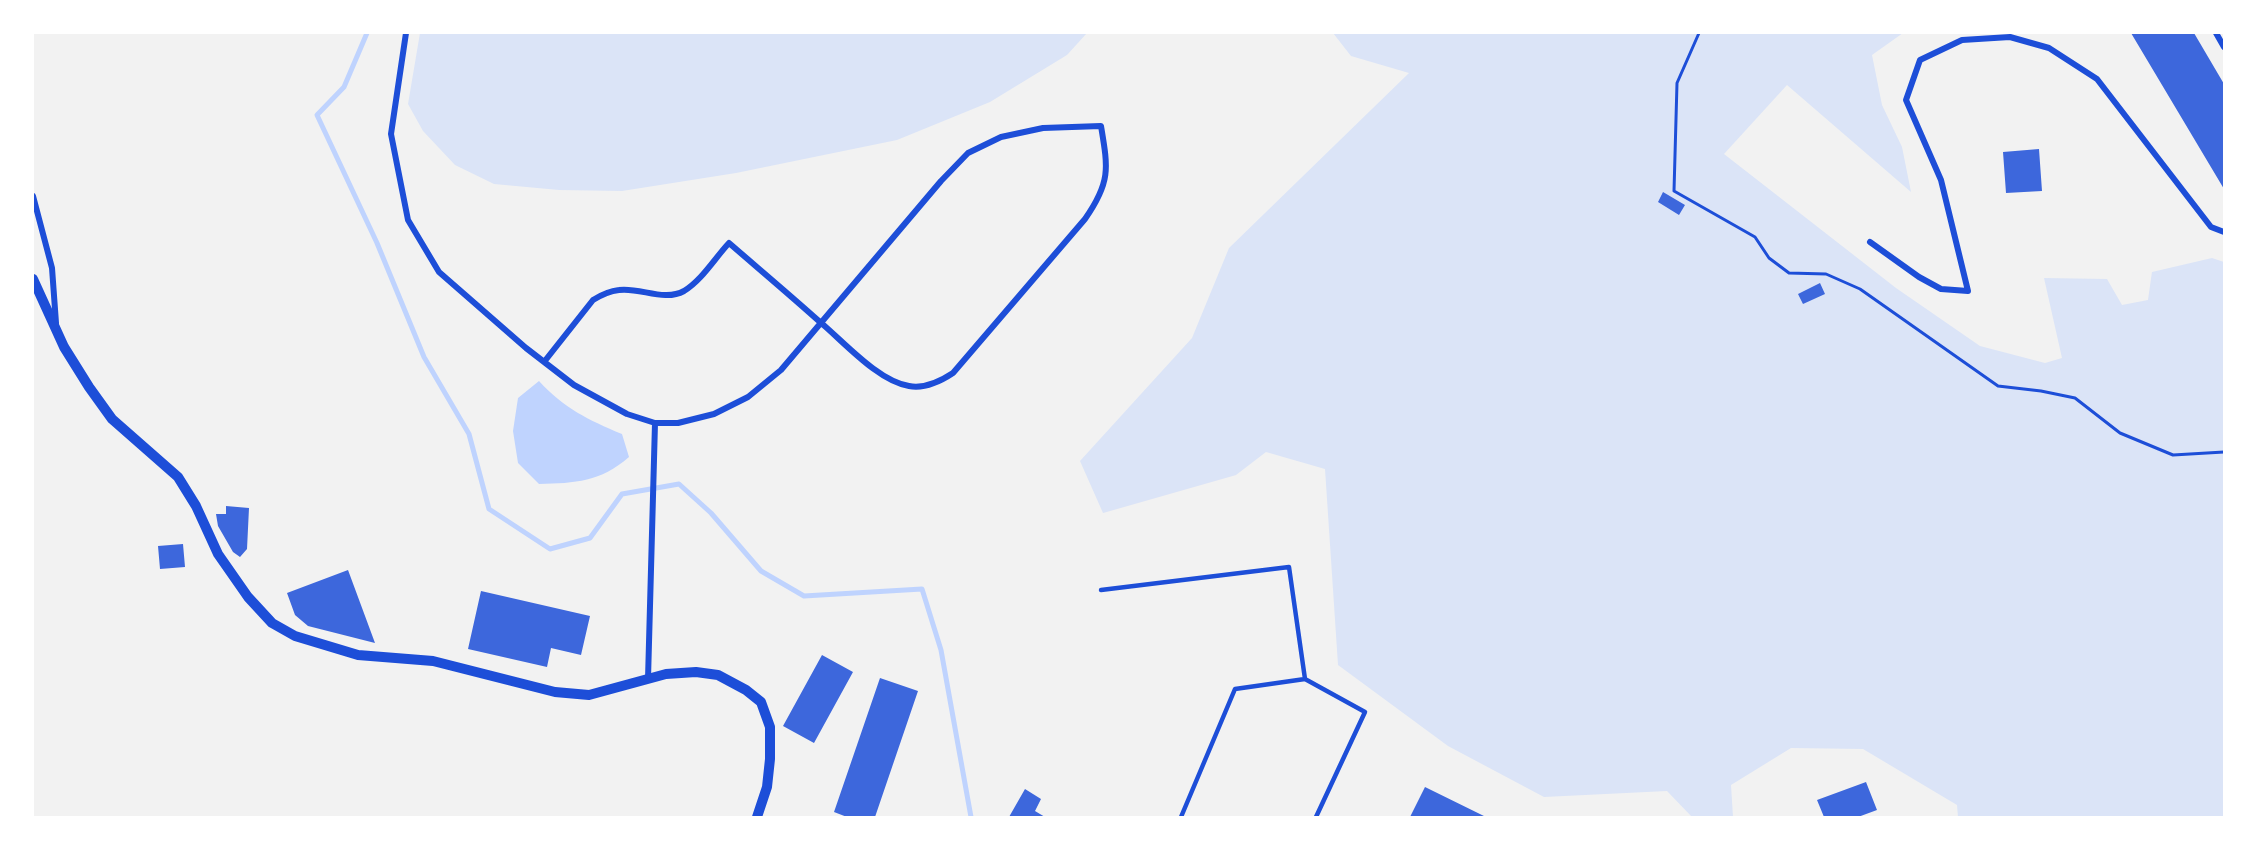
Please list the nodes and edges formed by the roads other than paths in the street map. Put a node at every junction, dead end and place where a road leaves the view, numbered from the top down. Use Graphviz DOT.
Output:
graph roads {
  1 [pos="406,33"];
  2 [pos="2216,33"];
  3 [pos="2224,47"];
  4 [pos="33,196"];
  5 [pos="2224,232"];
  6 [pos="1870,242"];
  7 [pos="33,279"];
  8 [pos="821,322"];
  9 [pos="57,329"];
  10 [pos="544,362"];
  11 [pos="655,423"];
  12 [pos="1101,590"];
  13 [pos="648,679"];
  14 [pos="1305,679"];
  15 [pos="757,817"];
  16 [pos="1181,817"];
  17 [pos="1316,817"];
  1 -- 10 [label="street"];
  2 -- 3 [label="street"];
  4 -- 9 [label="street"];
  5 -- 6 [label="street"];
  7 -- 9 [label="street"];
  8 -- 8 [label="street"];
  8 -- 10 [label="street"];
  8 -- 11 [label="street"];
  9 -- 13 [label="street"];
  10 -- 11 [label="street"];
  11 -- 13 [label="street"];
  12 -- 14 [label="lane"];
  13 -- 15 [label="street"];
  14 -- 16 [label="lane"];
  14 -- 17 [label="lane"];
}
